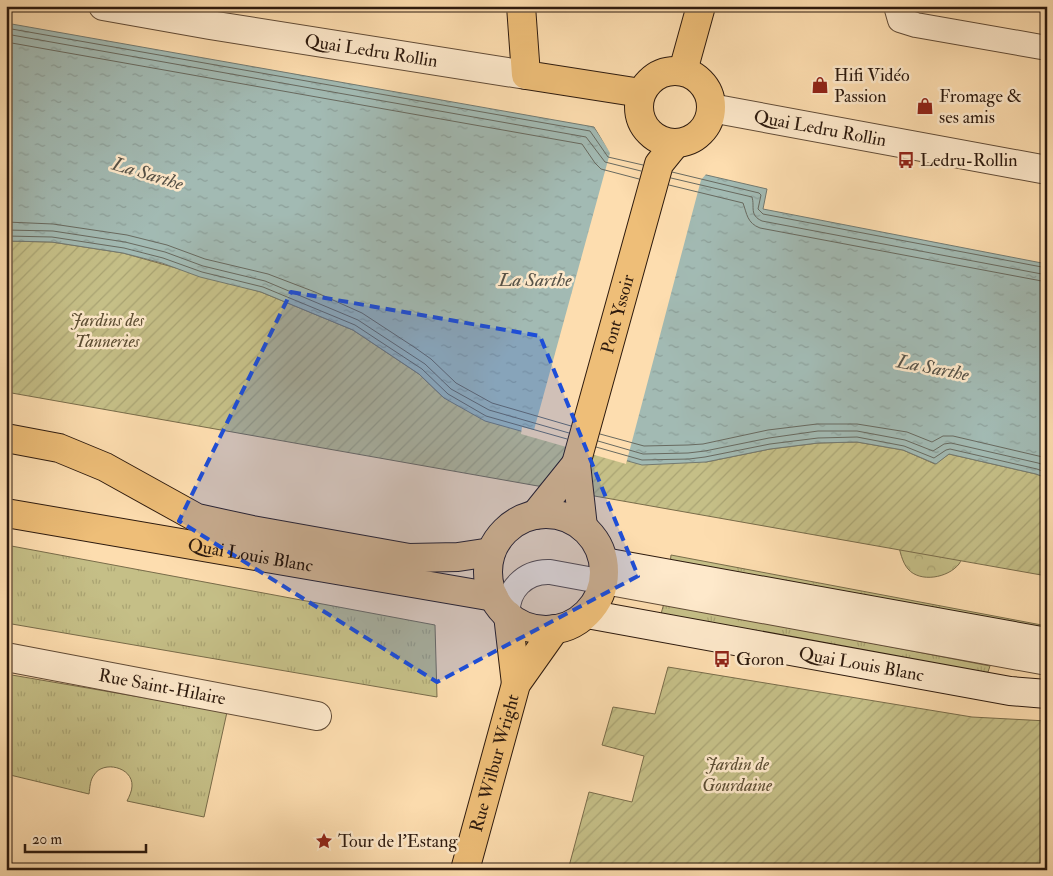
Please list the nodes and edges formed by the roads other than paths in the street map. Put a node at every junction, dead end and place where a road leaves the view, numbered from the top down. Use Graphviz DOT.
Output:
graph roads {
  1 [pos="103,6"];
  2 [pos="521,6"];
  3 [pos="701,6"];
  4 [pos="896,6"];
  5 [pos="160,12"];
  6 [pos="1047,48"];
  7 [pos="683,71"];
  8 [pos="526,75"];
  9 [pos="641,93"];
  10 [pos="711,108"];
  11 [pos="664,139"];
  12 [pos="1047,170"];
  13 [pos="6,438"];
  14 [pos="568,491"];
  15 [pos="6,513"];
  16 [pos="535,515"];
  17 [pos="583,527"];
  18 [pos="475,554"];
  19 [pos="604,572"];
  20 [pos="501,606"];
  21 [pos="587,614"];
  22 [pos="555,629"];
  23 [pos="1047,642"];
  24 [pos="6,657"];
  25 [pos="1047,663"];
  26 [pos="516,684"];
  27 [pos="1047,694"];
  28 [pos="317,716"];
  29 [pos="465,870"];
  1 -- 5 [label="street, Quai Ledru Rollin"];
  2 -- 8 [label="main road"];
  3 -- 7 [label="main road"];
  4 -- 6 [label="lane"];
  5 -- 8 [label="street, Quai Ledru Rollin"];
  7 -- 9 [label="main road"];
  7 -- 10 [label="main road"];
  8 -- 9 [label="main road, Quai Ledru Rollin"];
  9 -- 11 [label="main road"];
  10 -- 11 [label="main road"];
  10 -- 12 [label="street, Quai Ledru Rollin"];
  11 -- 14 [label="main road, Pont Yssoir"];
  13 -- 18 [label="main road, Quai Louis Blanc"];
  14 -- 16 [label="main road"];
  14 -- 17 [label="main road, Pont Yssoir"];
  15 -- 20 [label="main road, Quai Louis Blanc"];
  16 -- 17 [label="main road"];
  16 -- 18 [label="main road"];
  17 -- 19 [label="main road"];
  18 -- 20 [label="main road"];
  19 -- 20 [label="lane, Quai Louis Blanc"];
  19 -- 21 [label="main road, Quai Louis Blanc"];
  19 -- 23 [label="street, Quai Louis Blanc"];
  19 -- 25 [label="lane, Quai Louis Blanc"];
  20 -- 22 [label="main road, Quai Louis Blanc"];
  20 -- 26 [label="main road, Rue Wilbur Wright"];
  21 -- 22 [label="main road, Quai Louis Blanc"];
  21 -- 27 [label="street, Quai Louis Blanc"];
  22 -- 26 [label="main road, Rue Wilbur Wright"];
  24 -- 28 [label="street, Rue Saint-Hilaire"];
  26 -- 29 [label="main road, Rue Wilbur Wright"];
}
